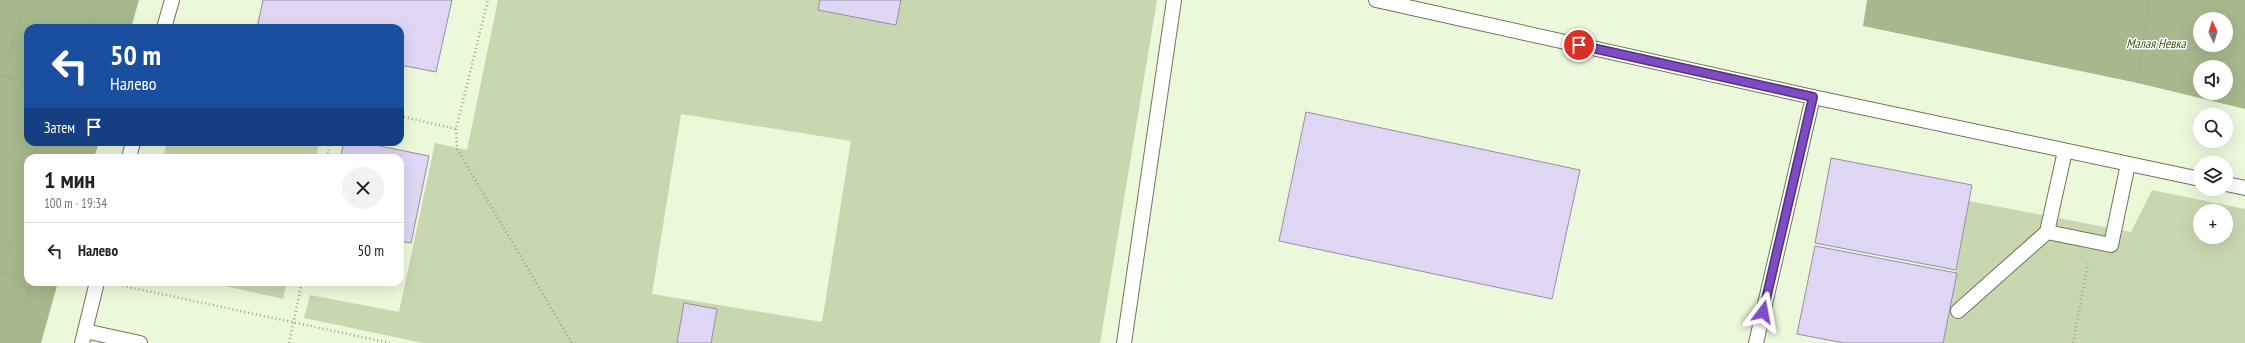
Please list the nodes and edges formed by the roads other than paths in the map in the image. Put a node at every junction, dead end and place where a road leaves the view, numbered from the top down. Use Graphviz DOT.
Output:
graph roads {
  1 [pos="172,0"];
  2 [pos="1174,0"];
  3 [pos="1376,0"];
  4 [pos="165,24"];
  5 [pos="1813,97"];
  6 [pos="2065,151"];
  7 [pos="2128,164"];
  8 [pos="2193,178"];
  9 [pos="2233,185"];
  10 [pos="2245,188"];
  11 [pos="2047,232"];
  12 [pos="96,286"];
  13 [pos="1958,311"];
  14 [pos="83,337"];
  15 [pos="140,343"];
  16 [pos="1124,343"];
  17 [pos="1756,343"];
  1 -- 4 [label="lane"];
  2 -- 16 [label="lane"];
  3 -- 5 [label="lane"];
  5 -- 6 [label="lane"];
  5 -- 17 [label="lane"];
  6 -- 7 [label="lane"];
  6 -- 11 [label="lane"];
  7 -- 8 [label="lane"];
  7 -- 11 [label="lane"];
  9 -- 10 [label="lane"];
  11 -- 13 [label="lane"];
  12 -- 14 [label="lane"];
  14 -- 15 [label="lane"];
}
